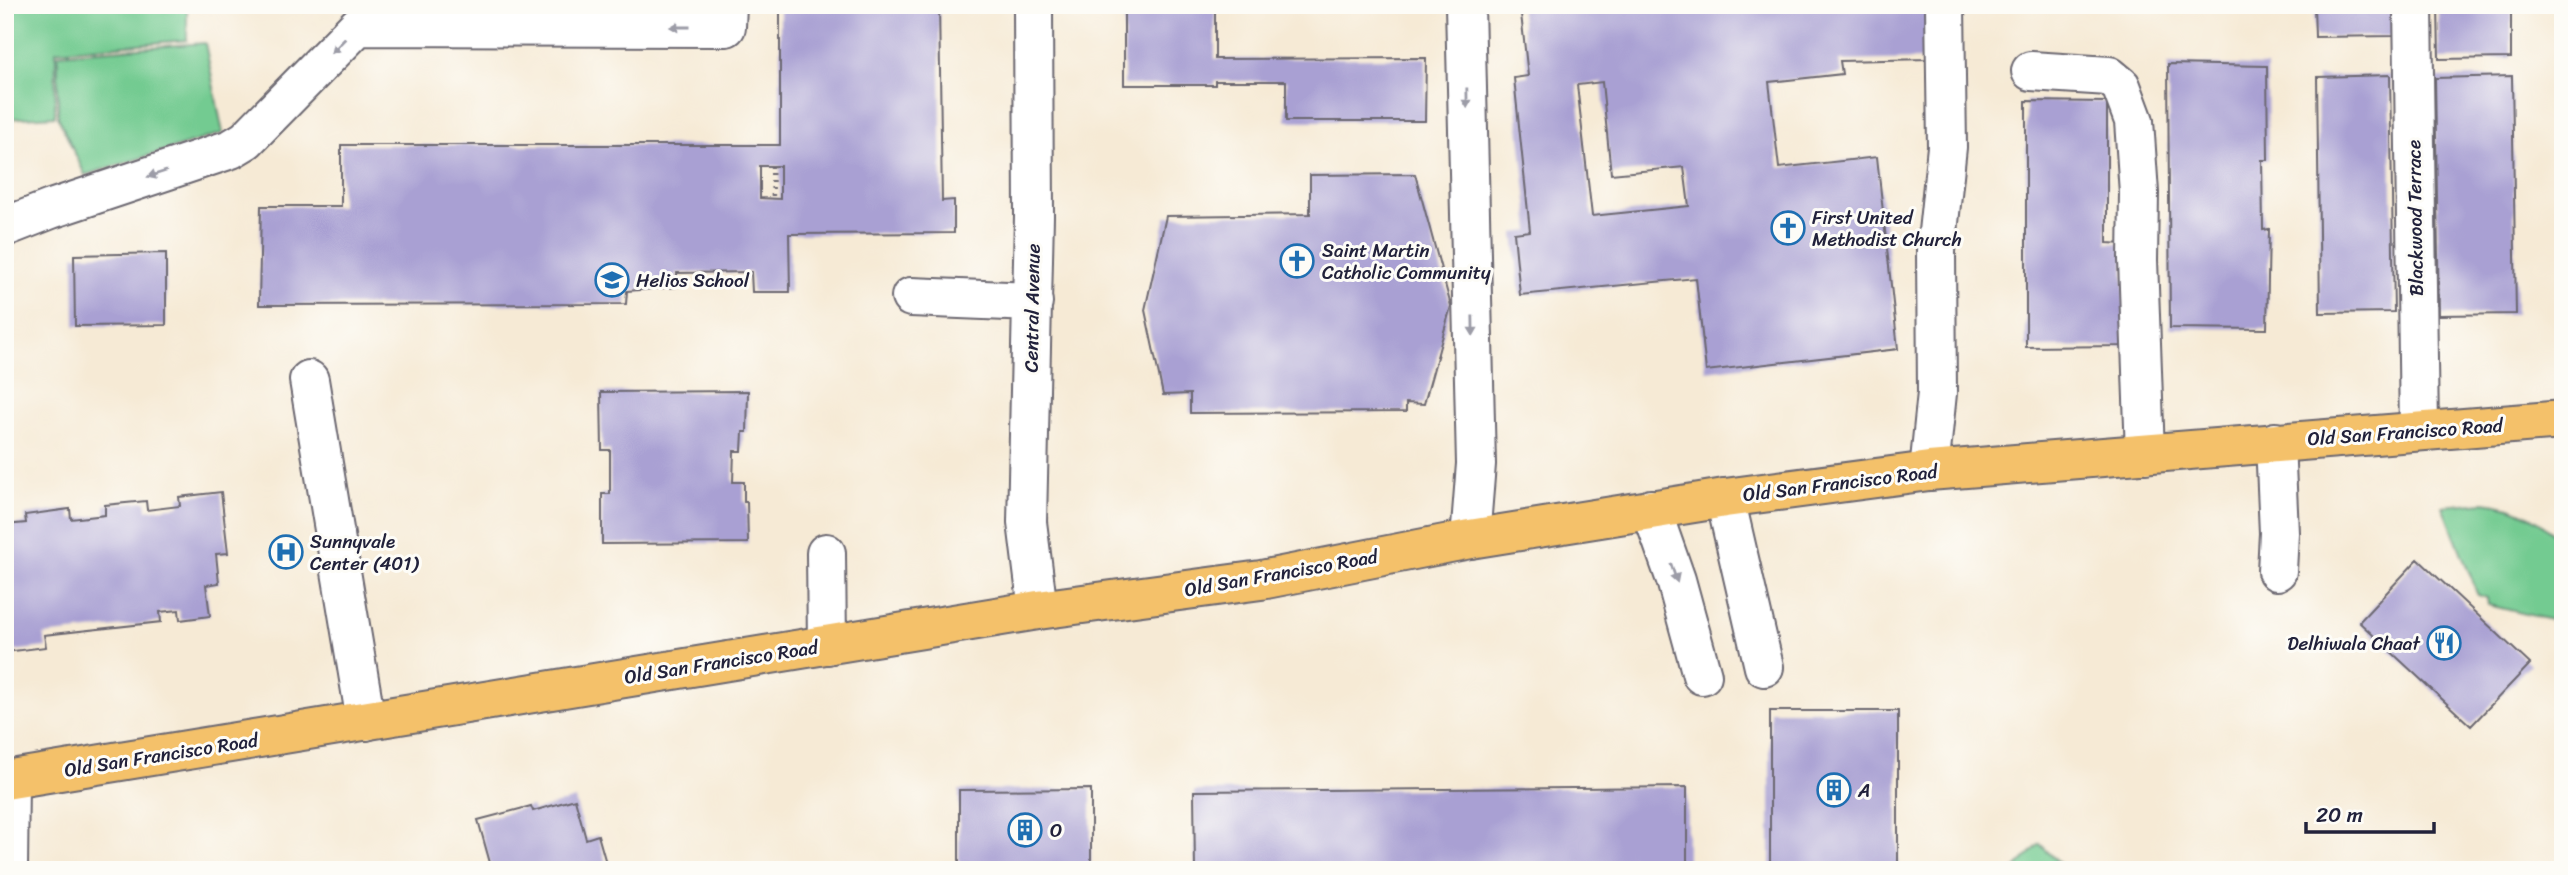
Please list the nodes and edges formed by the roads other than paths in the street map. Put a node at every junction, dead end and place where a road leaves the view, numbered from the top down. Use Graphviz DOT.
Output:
graph roads {
  1 [pos="727,5"];
  2 [pos="1033,5"];
  3 [pos="1945,5"];
  4 [pos="2413,5"];
  5 [pos="1465,18"];
  6 [pos="2031,71"];
  7 [pos="5,227"];
  8 [pos="911,297"];
  9 [pos="1033,302"];
  10 [pos="309,380"];
  11 [pos="2563,420"];
  12 [pos="2419,430"];
  13 [pos="2275,442"];
  14 [pos="2145,454"];
  15 [pos="1929,471"];
  16 [pos="1725,498"];
  17 [pos="1651,509"];
  18 [pos="1470,539"];
  19 [pos="825,553"];
  20 [pos="2277,571"];
  21 [pos="1038,610"];
  22 [pos="827,645"];
  23 [pos="1763,667"];
  24 [pos="1702,675"];
  25 [pos="366,721"];
  26 [pos="7,780"];
  27 [pos="8,870"];
  1 -- 7 [label="street, one-way"];
  2 -- 9 [label="street, Central Avenue"];
  3 -- 15 [label="street"];
  4 -- 12 [label="street, Blackwood Terrace"];
  5 -- 18 [label="street, one-way"];
  6 -- 14 [label="street"];
  8 -- 9 [label="street"];
  9 -- 21 [label="street, Central Avenue"];
  10 -- 25 [label="street"];
  11 -- 12 [label="main road, Old San Francisco Road"];
  12 -- 13 [label="main road, Old San Francisco Road"];
  13 -- 14 [label="main road, Old San Francisco Road"];
  13 -- 20 [label="street"];
  14 -- 15 [label="main road, Old San Francisco Road"];
  15 -- 16 [label="main road, Old San Francisco Road"];
  16 -- 17 [label="main road, Old San Francisco Road"];
  16 -- 23 [label="street"];
  17 -- 18 [label="main road, Old San Francisco Road"];
  17 -- 24 [label="street, one-way"];
  18 -- 21 [label="main road, Old San Francisco Road"];
  19 -- 22 [label="street"];
  21 -- 22 [label="main road, Old San Francisco Road"];
  22 -- 25 [label="main road, Old San Francisco Road"];
  25 -- 26 [label="main road, Old San Francisco Road"];
  26 -- 27 [label="street"];
}
